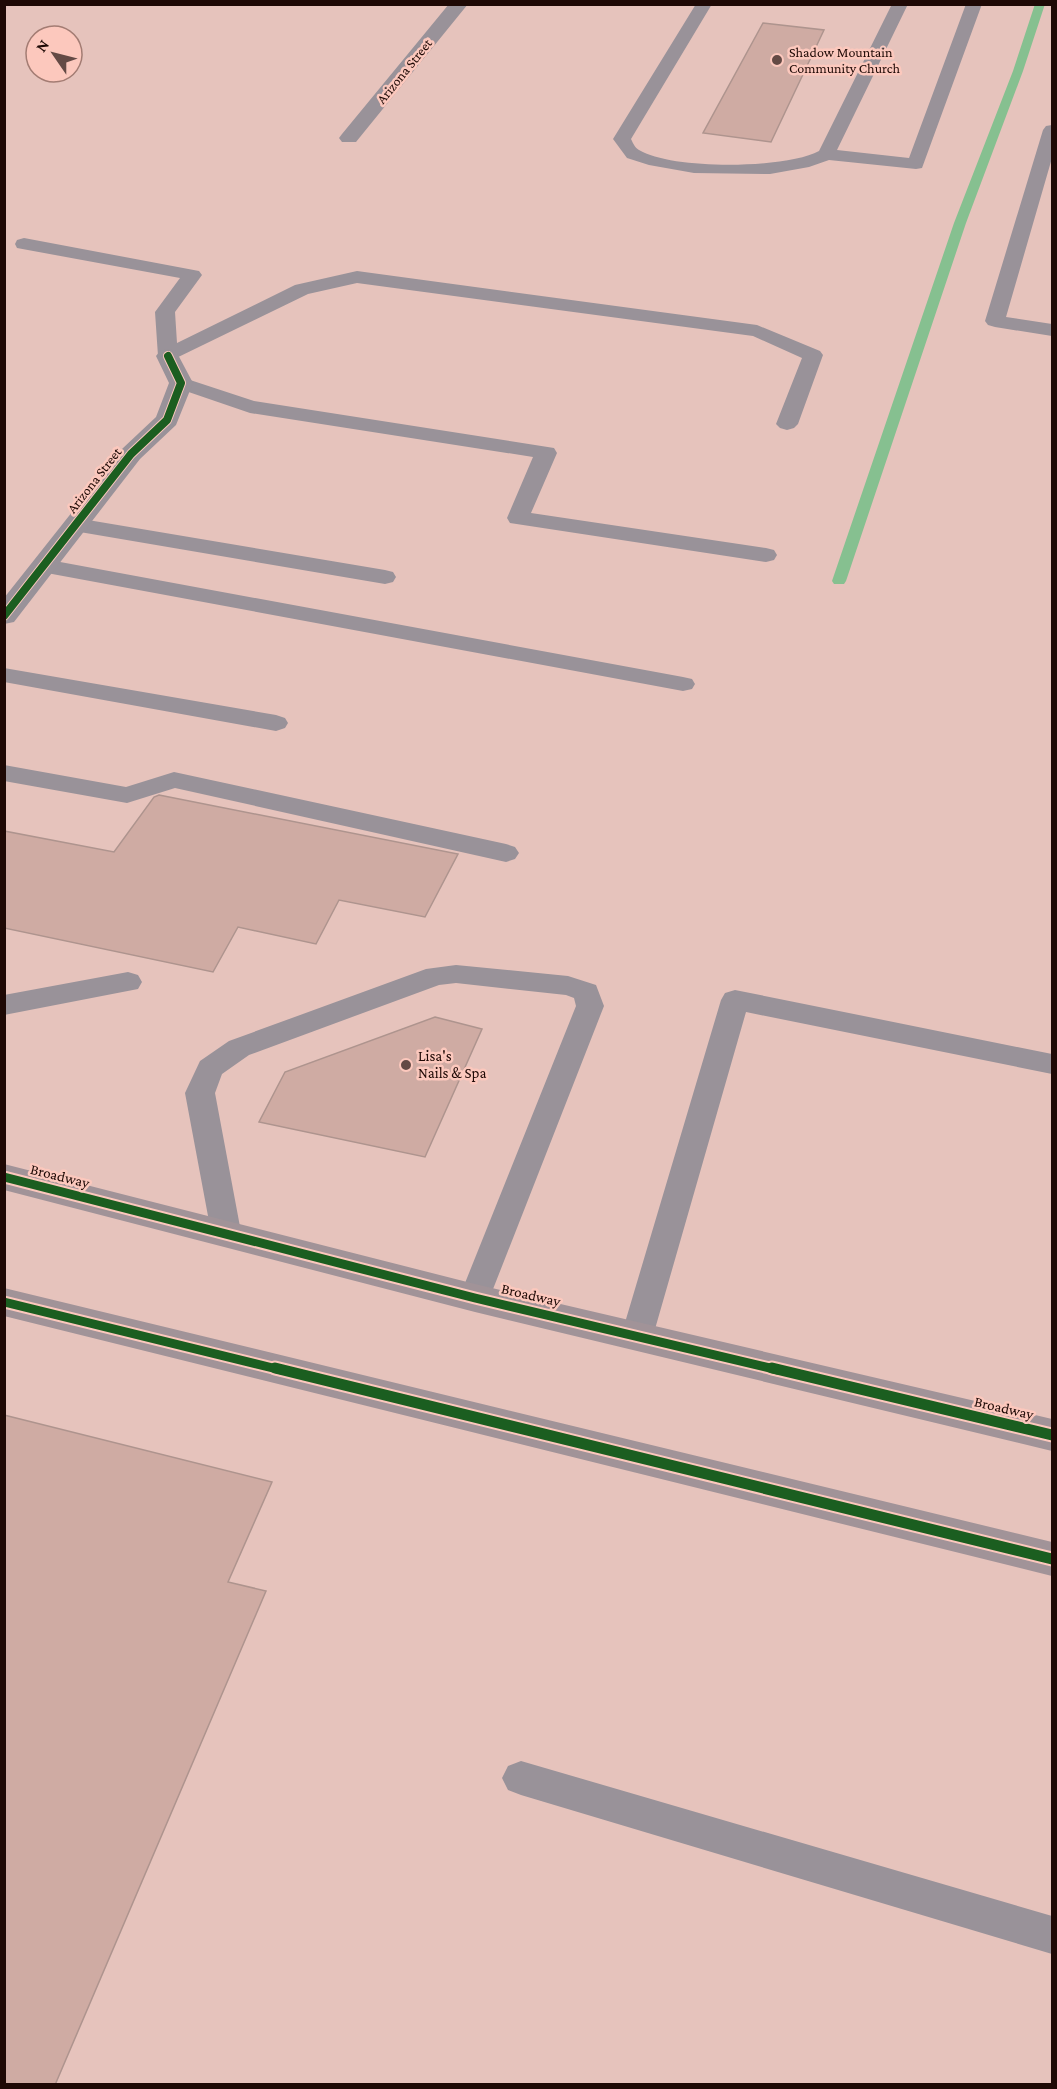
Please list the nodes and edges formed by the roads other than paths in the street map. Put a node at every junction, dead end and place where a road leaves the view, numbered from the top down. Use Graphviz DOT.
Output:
graph roads {
  1 [pos="459,4"];
  2 [pos="704,4"];
  3 [pos="900,4"];
  4 [pos="974,4"];
  5 [pos="1053,130"];
  6 [pos="349,138"];
  7 [pos="826,154"];
  8 [pos="24,244"];
  9 [pos="1053,330"];
  10 [pos="168,356"];
  11 [pos="181,382"];
  12 [pos="787,424"];
  13 [pos="76,525"];
  14 [pos="766,555"];
  15 [pos="44,566"];
  16 [pos="385,577"];
  17 [pos="4,616"];
  18 [pos="4,675"];
  19 [pos="683,684"];
  20 [pos="276,723"];
  21 [pos="4,773"];
  22 [pos="506,853"];
  23 [pos="128,982"];
  24 [pos="4,1005"];
  25 [pos="1053,1064"];
  26 [pos="4,1177"];
  27 [pos="226,1232"];
  28 [pos="475,1298"];
  29 [pos="4,1302"];
  30 [pos="637,1336"];
  31 [pos="1053,1435"];
  32 [pos="1053,1558"];
  33 [pos="521,1778"];
  34 [pos="1053,1935"];
  1 -- 6 [label="street, Arizona Street"];
  2 -- 7 [label="lane"];
  3 -- 7 [label="lane"];
  4 -- 7 [label="lane"];
  5 -- 9 [label="lane"];
  8 -- 10 [label="lane"];
  10 -- 11 [label="street"];
  10 -- 12 [label="lane"];
  11 -- 13 [label="street, Arizona Street"];
  11 -- 14 [label="lane"];
  13 -- 15 [label="street, Arizona Street"];
  13 -- 16 [label="lane"];
  15 -- 17 [label="street, Arizona Street"];
  15 -- 19 [label="lane"];
  18 -- 20 [label="lane"];
  21 -- 22 [label="lane"];
  23 -- 24 [label="lane"];
  25 -- 30 [label="lane"];
  26 -- 27 [label="main road, Broadway"];
  27 -- 28 [label="main road, Broadway"];
  27 -- 28 [label="lane"];
  28 -- 30 [label="main road, Broadway"];
  29 -- 32 [label="main road"];
  30 -- 31 [label="main road, Broadway"];
  33 -- 34 [label="lane"];
}
